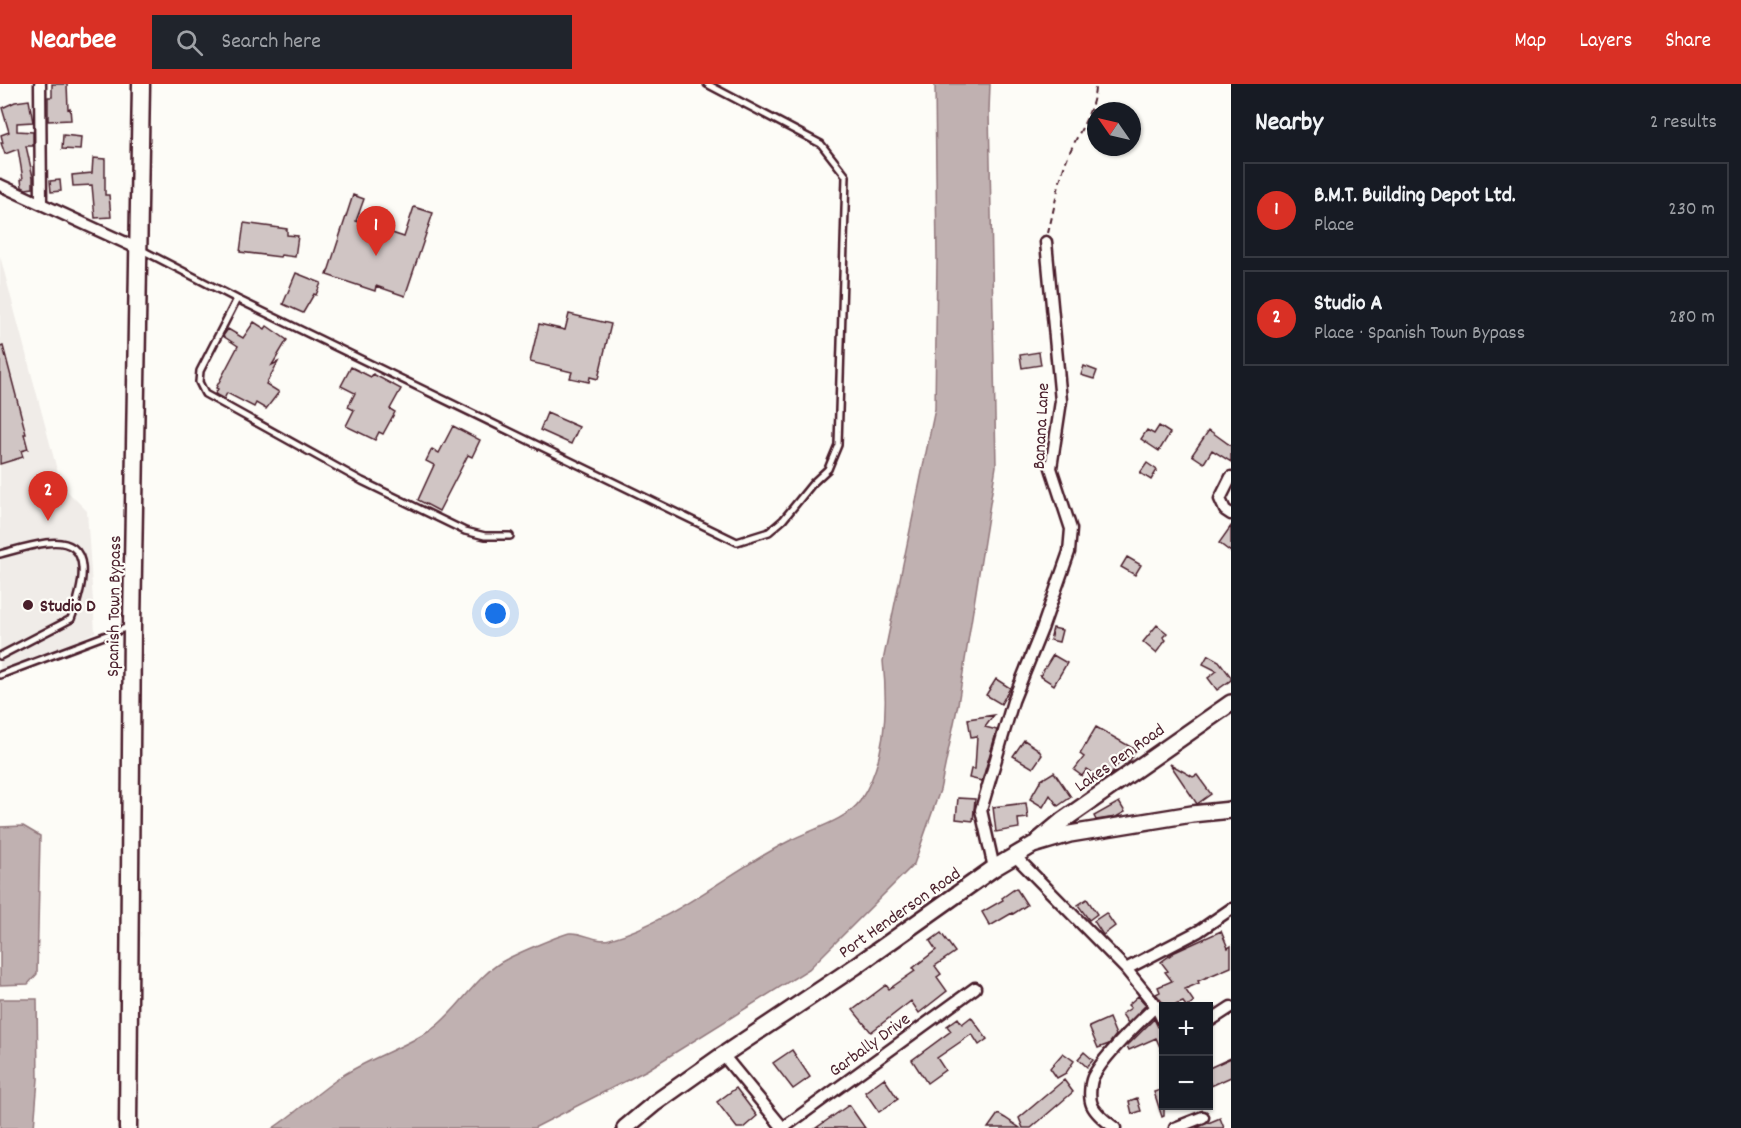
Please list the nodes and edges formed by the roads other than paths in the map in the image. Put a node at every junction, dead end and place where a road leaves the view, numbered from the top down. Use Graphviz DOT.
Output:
graph roads {
  1 [pos="40,84"];
  2 [pos="141,84"];
  3 [pos="707,84"];
  4 [pos="0,185"];
  5 [pos="41,203"];
  6 [pos="1046,242"];
  7 [pos="139,249"];
  8 [pos="237,299"];
  9 [pos="1231,477"];
  10 [pos="1231,514"];
  11 [pos="510,536"];
  12 [pos="0,554"];
  13 [pos="132,626"];
  14 [pos="0,656"];
  15 [pos="0,675"];
  16 [pos="1231,703"];
  17 [pos="1231,810"];
  18 [pos="1033,845"];
  19 [pos="1015,856"];
  20 [pos="994,868"];
  21 [pos="1231,909"];
  22 [pos="1126,969"];
  23 [pos="975,988"];
  24 [pos="1156,1006"];
  25 [pos="1231,1007"];
  26 [pos="1159,1012"];
  27 [pos="1213,1019"];
  28 [pos="723,1055"];
  29 [pos="1203,1117"];
  30 [pos="128,1128"];
  31 [pos="625,1128"];
  32 [pos="783,1128"];
  33 [pos="1115,1128"];
  34 [pos="1175,1128"];
  1 -- 5 [label="street"];
  2 -- 7 [label="main road, Spanish Town Bypass"];
  3 -- 8 [label="lane"];
  4 -- 5 [label="street"];
  5 -- 7 [label="street"];
  6 -- 20 [label="street, Banana Lane"];
  7 -- 8 [label="lane"];
  7 -- 13 [label="main road, Spanish Town Bypass"];
  8 -- 11 [label="lane"];
  9 -- 10 [label="street"];
  12 -- 14 [label="lane"];
  13 -- 15 [label="lane"];
  13 -- 30 [label="main road, Spanish Town Bypass"];
  16 -- 18 [label="street, Lakes Pen Road"];
  17 -- 18 [label="street, Port Henderson Road"];
  18 -- 19 [label="street, Port Henderson Road"];
  19 -- 20 [label="street, Port Henderson Road"];
  19 -- 22 [label="street"];
  20 -- 28 [label="street, Port Henderson Road"];
  21 -- 22 [label="street"];
  22 -- 24 [label="street"];
  23 -- 32 [label="street, Garbally Drive"];
  24 -- 26 [label="street"];
  24 -- 33 [label="street"];
  25 -- 27 [label="street"];
  28 -- 31 [label="street, Port Henderson Road"];
  28 -- 32 [label="street"];
  29 -- 34 [label="street"];
}
